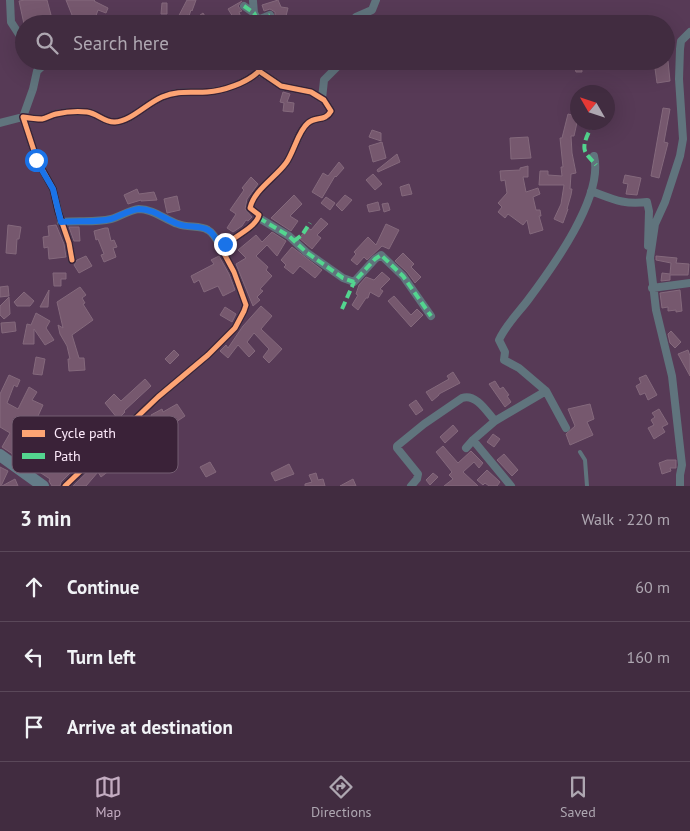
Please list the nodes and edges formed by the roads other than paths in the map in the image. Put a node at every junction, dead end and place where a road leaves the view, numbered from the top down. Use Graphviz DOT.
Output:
graph roads {
  1 [pos="10,0"];
  2 [pos="376,0"];
  3 [pos="253,1"];
  4 [pos="244,6"];
  5 [pos="253,15"];
  6 [pos="256,15"];
  7 [pos="361,15"];
  8 [pos="15,29"];
  9 [pos="690,32"];
  10 [pos="256,70"];
  11 [pos="264,70"];
  12 [pos="334,70"];
  13 [pos="37,71"];
  14 [pos="322,99"];
  15 [pos="23,117"];
  16 [pos="0,123"];
  17 [pos="594,156"];
  18 [pos="591,191"];
  19 [pos="259,218"];
  20 [pos="61,222"];
  21 [pos="221,248"];
  22 [pos="651,249"];
  23 [pos="72,260"];
  24 [pos="690,283"];
  25 [pos="652,288"];
  26 [pos="431,316"];
  27 [pos="546,392"];
  28 [pos="138,416"];
  29 [pos="495,421"];
  30 [pos="566,428"];
  31 [pos="473,440"];
  32 [pos="466,448"];
  33 [pos="580,452"];
  34 [pos="0,455"];
  35 [pos="12,464"];
  36 [pos="25,473"];
  37 [pos="79,473"];
  38 [pos="43,486"];
  39 [pos="65,486"];
  40 [pos="411,486"];
  41 [pos="511,486"];
  42 [pos="587,486"];
  43 [pos="680,486"];
  1 -- 8 [label="street"];
  2 -- 7 [label="street"];
  3 -- 6 [label="street"];
  4 -- 5 [label="street"];
  9 -- 22 [label="street"];
  10 -- 15 [label="street"];
  11 -- 14 [label="street"];
  12 -- 14 [label="street"];
  13 -- 15 [label="street"];
  14 -- 19 [label="street"];
  15 -- 16 [label="street"];
  15 -- 20 [label="street"];
  17 -- 18 [label="street"];
  18 -- 22 [label="street"];
  18 -- 27 [label="street"];
  19 -- 21 [label="street"];
  19 -- 26 [label="street"];
  20 -- 21 [label="street"];
  20 -- 23 [label="street"];
  21 -- 28 [label="street"];
  22 -- 25 [label="street"];
  24 -- 25 [label="street"];
  25 -- 43 [label="street"];
  27 -- 29 [label="street"];
  27 -- 30 [label="street"];
  29 -- 31 [label="street"];
  29 -- 40 [label="street"];
  31 -- 32 [label="street"];
  31 -- 41 [label="street"];
  33 -- 42 [label="lane"];
  34 -- 35 [label="highway"];
  36 -- 38 [label="highway"];
  37 -- 39 [label="street"];
}
